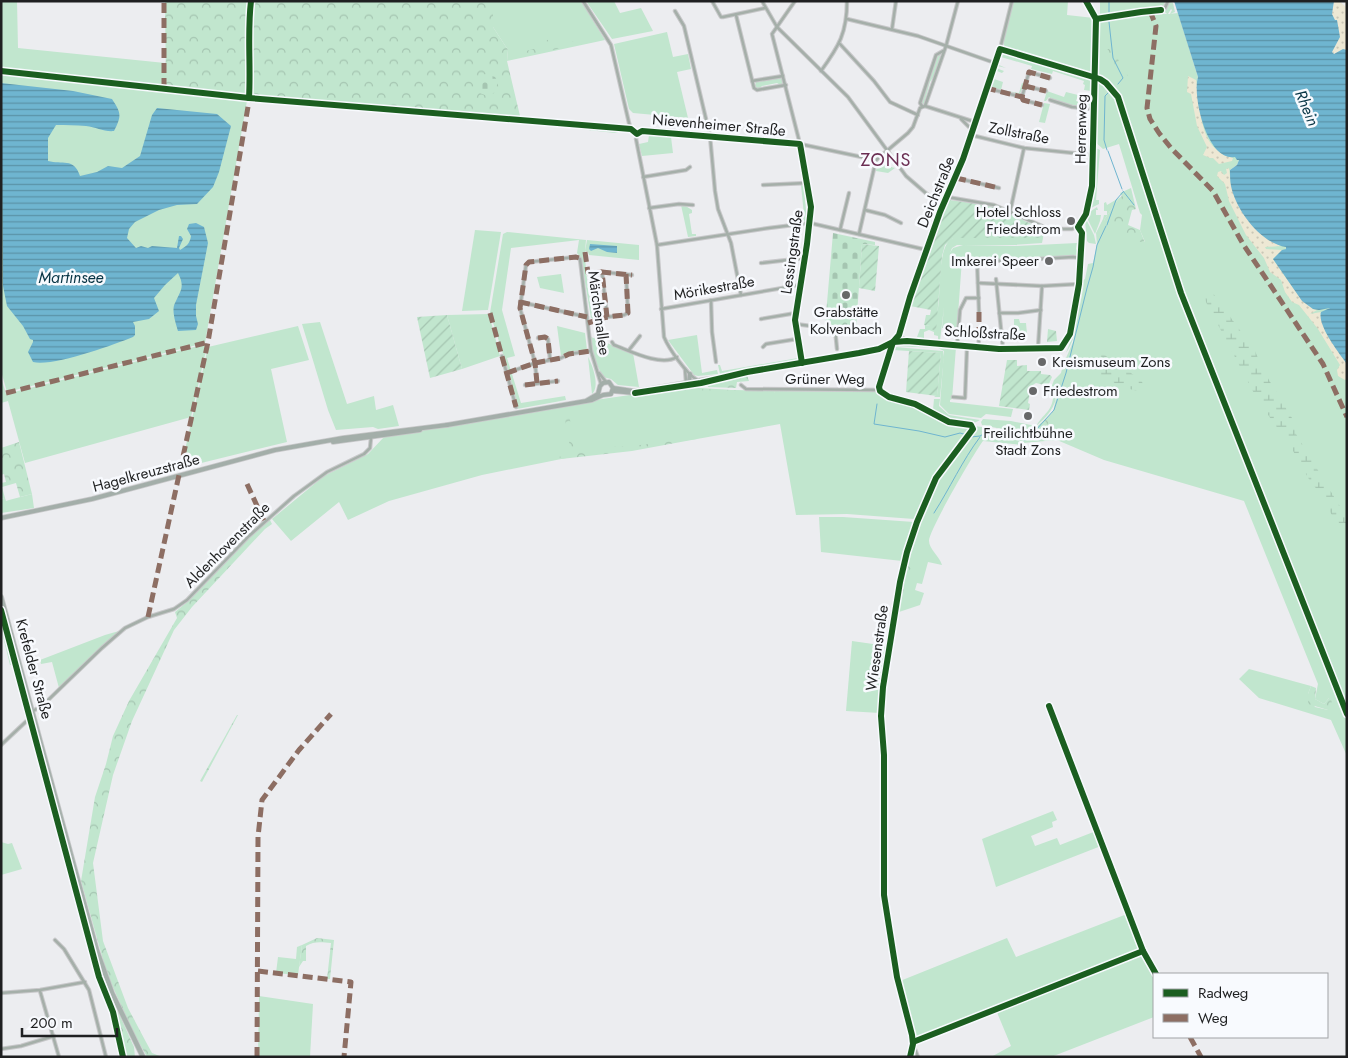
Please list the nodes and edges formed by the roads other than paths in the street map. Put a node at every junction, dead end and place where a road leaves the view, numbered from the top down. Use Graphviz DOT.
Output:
graph roads {
  1 [pos="583,1"];
  2 [pos="712,1"];
  3 [pos="762,1"];
  4 [pos="796,1"];
  5 [pos="847,1"];
  6 [pos="896,1"];
  7 [pos="958,1"];
  8 [pos="1012,1"];
  9 [pos="1086,1"];
  10 [pos="1168,1"];
  11 [pos="765,8"];
  12 [pos="675,11"];
  13 [pos="736,15"];
  14 [pos="847,19"];
  15 [pos="1096,19"];
  16 [pos="777,27"];
  17 [pos="892,29"];
  18 [pos="840,44"];
  19 [pos="946,46"];
  20 [pos="1000,49"];
  21 [pos="944,50"];
  22 [pos="995,63"];
  23 [pos="822,71"];
  24 [pos="783,76"];
  25 [pos="1050,78"];
  26 [pos="1094,78"];
  27 [pos="752,81"];
  28 [pos="786,85"];
  29 [pos="1025,86"];
  30 [pos="986,88"];
  31 [pos="1046,91"];
  32 [pos="1022,97"];
  33 [pos="1050,100"];
  34 [pos="1042,105"];
  35 [pos="923,106"];
  36 [pos="1093,110"];
  37 [pos="918,115"];
  38 [pos="960,118"];
  39 [pos="975,122"];
  40 [pos="972,130"];
  41 [pos="637,134"];
  42 [pos="971,135"];
  43 [pos="710,136"];
  44 [pos="800,144"];
  45 [pos="1024,148"];
  46 [pos="886,151"];
  47 [pos="1093,155"];
  48 [pos="876,160"];
  49 [pos="690,167"];
  50 [pos="643,177"];
  51 [pos="956,178"];
  52 [pos="807,183"];
  53 [pos="763,184"];
  54 [pos="999,188"];
  55 [pos="849,193"];
  56 [pos="927,194"];
  57 [pos="947,198"];
  58 [pos="693,205"];
  59 [pos="942,207"];
  60 [pos="649,208"];
  61 [pos="865,210"];
  62 [pos="1010,212"];
  63 [pos="810,223"];
  64 [pos="901,223"];
  65 [pos="1078,227"];
  66 [pos="840,230"];
  67 [pos="859,234"];
  68 [pos="728,235"];
  69 [pos="657,245"];
  70 [pos="927,250"];
  71 [pos="1080,257"];
  72 [pos="805,258"];
  73 [pos="977,261"];
  74 [pos="967,262"];
  75 [pos="761,263"];
  76 [pos="594,272"];
  77 [pos="602,272"];
  78 [pos="626,274"];
  79 [pos="632,275"];
  80 [pos="996,279"];
  81 [pos="978,282"];
  82 [pos="997,283"];
  83 [pos="1079,284"];
  84 [pos="800,285"];
  85 [pos="1042,286"];
  86 [pos="742,295"];
  87 [pos="979,298"];
  88 [pos="710,300"];
  89 [pos="520,302"];
  90 [pos="662,309"];
  91 [pos="1041,310"];
  92 [pos="979,312"];
  93 [pos="796,313"];
  94 [pos="999,313"];
  95 [pos="587,316"];
  96 [pos="607,316"];
  97 [pos="761,319"];
  98 [pos="588,323"];
  99 [pos="795,324"];
  100 [pos="899,335"];
  101 [pos="640,336"];
  102 [pos="538,338"];
  103 [pos="797,338"];
  104 [pos="979,339"];
  105 [pos="907,341"];
  106 [pos="612,342"];
  107 [pos="893,342"];
  108 [pos="957,346"];
  109 [pos="763,347"];
  110 [pos="967,347"];
  111 [pos="978,348"];
  112 [pos="1038,348"];
  113 [pos="837,349"];
  114 [pos="1003,349"];
  115 [pos="629,350"];
  116 [pos="591,351"];
  117 [pos="502,356"];
  118 [pos="677,357"];
  119 [pos="550,359"];
  120 [pos="716,362"];
  121 [pos="534,363"];
  122 [pos="802,363"];
  123 [pos="685,367"];
  124 [pos="747,372"];
  125 [pos="508,373"];
  126 [pos="690,374"];
  127 [pos="697,380"];
  128 [pos="558,381"];
  129 [pos="537,383"];
  130 [pos="604,383"];
  131 [pos="689,383"];
  132 [pos="525,385"];
  133 [pos="741,386"];
  134 [pos="613,390"];
  135 [pos="879,390"];
  136 [pos="600,391"];
  137 [pos="603,395"];
  138 [pos="953,397"];
  139 [pos="586,401"];
  140 [pos="516,407"];
  141 [pos="372,436"];
  142 [pos="1,518"];
  143 [pos="1,597"];
  144 [pos="33,713"];
  145 [pos="1,745"];
  146 [pos="55,940"];
  147 [pos="85,982"];
  148 [pos="40,990"];
  149 [pos="1,993"];
  150 [pos="54,1036"];
  151 [pos="913,1043"];
  152 [pos="1,1049"];
  153 [pos="139,1050"];
  154 [pos="59,1057"];
  155 [pos="106,1057"];
  156 [pos="138,1057"];
  157 [pos="143,1057"];
  158 [pos="910,1057"];
  159 [pos="918,1057"];
  1 -- 41 [label="street"];
  2 -- 13 [label="street"];
  3 -- 11 [label="street"];
  4 -- 16 [label="street"];
  5 -- 14 [label="street"];
  6 -- 17 [label="street"];
  7 -- 19 [label="street"];
  8 -- 20 [label="street, Deichstraße"];
  9 -- 15 [label="street"];
  10 -- 15 [label="street"];
  11 -- 13 [label="street"];
  11 -- 16 [label="street"];
  12 -- 43 [label="street"];
  13 -- 27 [label="street"];
  14 -- 17 [label="street"];
  14 -- 18 [label="street"];
  15 -- 26 [label="street, Herrenweg"];
  16 -- 23 [label="street"];
  16 -- 24 [label="street, Lessingstraße"];
  17 -- 19 [label="street"];
  18 -- 23 [label="street"];
  18 -- 37 [label="street"];
  19 -- 21 [label="street"];
  19 -- 22 [label="street"];
  20 -- 22 [label="street, Deichstraße"];
  20 -- 26 [label="street"];
  21 -- 35 [label="street"];
  21 -- 35 [label="street"];
  22 -- 30 [label="street, Deichstraße"];
  23 -- 46 [label="street"];
  24 -- 27 [label="street"];
  24 -- 28 [label="street, Lessingstraße"];
  25 -- 29 [label="street"];
  26 -- 36 [label="street, Herrenweg"];
  27 -- 28 [label="street"];
  28 -- 44 [label="street, Lessingstraße"];
  29 -- 31 [label="street"];
  29 -- 32 [label="street"];
  30 -- 32 [label="street"];
  30 -- 39 [label="street, Deichstraße"];
  32 -- 34 [label="street"];
  33 -- 36 [label="street"];
  35 -- 37 [label="street"];
  35 -- 38 [label="street"];
  36 -- 47 [label="street, Herrenweg"];
  37 -- 46 [label="street"];
  38 -- 39 [label="street"];
  38 -- 40 [label="street"];
  39 -- 40 [label="street, Deichstraße"];
  40 -- 42 [label="street, Deichstraße"];
  41 -- 43 [label="street, Nievenheimer Straße"];
  41 -- 50 [label="street"];
  42 -- 45 [label="street, Zollstraße"];
  42 -- 51 [label="street, Deichstraße"];
  43 -- 44 [label="street, Nievenheimer Straße"];
  43 -- 68 [label="street"];
  44 -- 48 [label="street, Nievenheimer Straße"];
  44 -- 52 [label="street, Lessingstraße"];
  45 -- 47 [label="street, Zollstraße"];
  45 -- 62 [label="street"];
  46 -- 48 [label="street"];
  46 -- 56 [label="street"];
  47 -- 65 [label="street, Herrenweg"];
  48 -- 61 [label="street"];
  49 -- 50 [label="street"];
  50 -- 60 [label="street"];
  51 -- 54 [label="street"];
  51 -- 57 [label="street, Deichstraße"];
  52 -- 53 [label="street"];
  52 -- 63 [label="street, Lessingstraße"];
  55 -- 66 [label="street"];
  56 -- 57 [label="street"];
  56 -- 59 [label="street"];
  57 -- 59 [label="street, Deichstraße"];
  57 -- 62 [label="street"];
  58 -- 60 [label="street"];
  59 -- 70 [label="street, Deichstraße"];
  60 -- 69 [label="street"];
  61 -- 64 [label="street"];
  61 -- 67 [label="street"];
  62 -- 65 [label="street"];
  63 -- 66 [label="street"];
  63 -- 68 [label="street"];
  63 -- 72 [label="street, Lessingstraße"];
  65 -- 71 [label="street"];
  66 -- 67 [label="street"];
  67 -- 70 [label="street"];
  68 -- 69 [label="street"];
  68 -- 86 [label="street"];
  69 -- 90 [label="street"];
  70 -- 100 [label="street, Deichstraße"];
  71 -- 73 [label="street"];
  71 -- 83 [label="street"];
  72 -- 75 [label="street"];
  72 -- 84 [label="street, Lessingstraße"];
  73 -- 74 [label="street"];
  73 -- 81 [label="street"];
  76 -- 77 [label="street"];
  77 -- 78 [label="street"];
  77 -- 96 [label="street"];
  78 -- 79 [label="street"];
  78 -- 96 [label="street"];
  80 -- 82 [label="street"];
  81 -- 82 [label="street"];
  81 -- 87 [label="street"];
  82 -- 85 [label="street"];
  82 -- 94 [label="street"];
  83 -- 85 [label="street"];
  83 -- 112 [label="street, Schloßstraße"];
  84 -- 86 [label="street, Mörikestraße"];
  84 -- 93 [label="street, Lessingstraße"];
  85 -- 91 [label="street"];
  86 -- 88 [label="street, Mörikestraße"];
  87 -- 92 [label="street"];
  87 -- 108 [label="street"];
  88 -- 90 [label="street, Mörikestraße"];
  88 -- 120 [label="street"];
  89 -- 95 [label="street"];
  89 -- 95 [label="street, Märchenallee"];
  89 -- 121 [label="street"];
  90 -- 118 [label="street"];
  91 -- 94 [label="street"];
  91 -- 112 [label="street"];
  93 -- 97 [label="street"];
  93 -- 99 [label="street, Lessingstraße"];
  94 -- 114 [label="street"];
  95 -- 98 [label="street, Märchenallee"];
  96 -- 98 [label="street"];
  98 -- 116 [label="street, Märchenallee"];
  99 -- 103 [label="street, Lessingstraße"];
  99 -- 113 [label="street"];
  100 -- 105 [label="street"];
  100 -- 107 [label="street, Deichstraße"];
  101 -- 115 [label="street"];
  102 -- 119 [label="street"];
  103 -- 109 [label="street"];
  103 -- 122 [label="street, Lessingstraße"];
  104 -- 111 [label="street"];
  105 -- 107 [label="street, Schloßstraße"];
  105 -- 108 [label="street, Schloßstraße"];
  106 -- 115 [label="street"];
  107 -- 122 [label="street"];
  107 -- 135 [label="street"];
  108 -- 110 [label="street, Schloßstraße"];
  110 -- 111 [label="street, Schloßstraße"];
  110 -- 138 [label="street"];
  111 -- 114 [label="street, Schloßstraße"];
  112 -- 114 [label="street, Schloßstraße"];
  115 -- 118 [label="street"];
  116 -- 119 [label="street"];
  116 -- 130 [label="street, Märchenallee"];
  117 -- 125 [label="street"];
  118 -- 123 [label="street"];
  119 -- 121 [label="street"];
  121 -- 125 [label="street"];
  121 -- 129 [label="street"];
  122 -- 124 [label="street"];
  123 -- 126 [label="street"];
  123 -- 131 [label="street"];
  124 -- 127 [label="street"];
  124 -- 131 [label="street"];
  125 -- 140 [label="street"];
  126 -- 127 [label="street"];
  126 -- 131 [label="street"];
  127 -- 131 [label="street"];
  128 -- 129 [label="street"];
  129 -- 132 [label="street"];
  130 -- 134 [label="street"];
  130 -- 136 [label="street"];
  131 -- 134 [label="street"];
  131 -- 134 [label="street"];
  133 -- 135 [label="street, Grüner Weg"];
  134 -- 137 [label="street"];
  135 -- 151 [label="street, Wiesenstraße"];
  136 -- 137 [label="street"];
  136 -- 139 [label="street"];
  137 -- 139 [label="street"];
  139 -- 141 [label="street"];
  141 -- 142 [label="street, Hagelkreuzstraße"];
  141 -- 144 [label="street, Aldenhovenstraße"];
  143 -- 144 [label="main road, Krefelder Straße"];
  144 -- 145 [label="street, Aldenhovenstraße"];
  144 -- 153 [label="main road, Krefelder Straße"];
  146 -- 147 [label="street"];
  147 -- 148 [label="street"];
  147 -- 155 [label="street"];
  148 -- 149 [label="street"];
  148 -- 150 [label="street"];
  150 -- 152 [label="street"];
  150 -- 154 [label="street"];
  151 -- 158 [label="street"];
  151 -- 159 [label="street"];
  153 -- 156 [label="main road"];
  153 -- 157 [label="main road, Krefelder Straße"];
}
